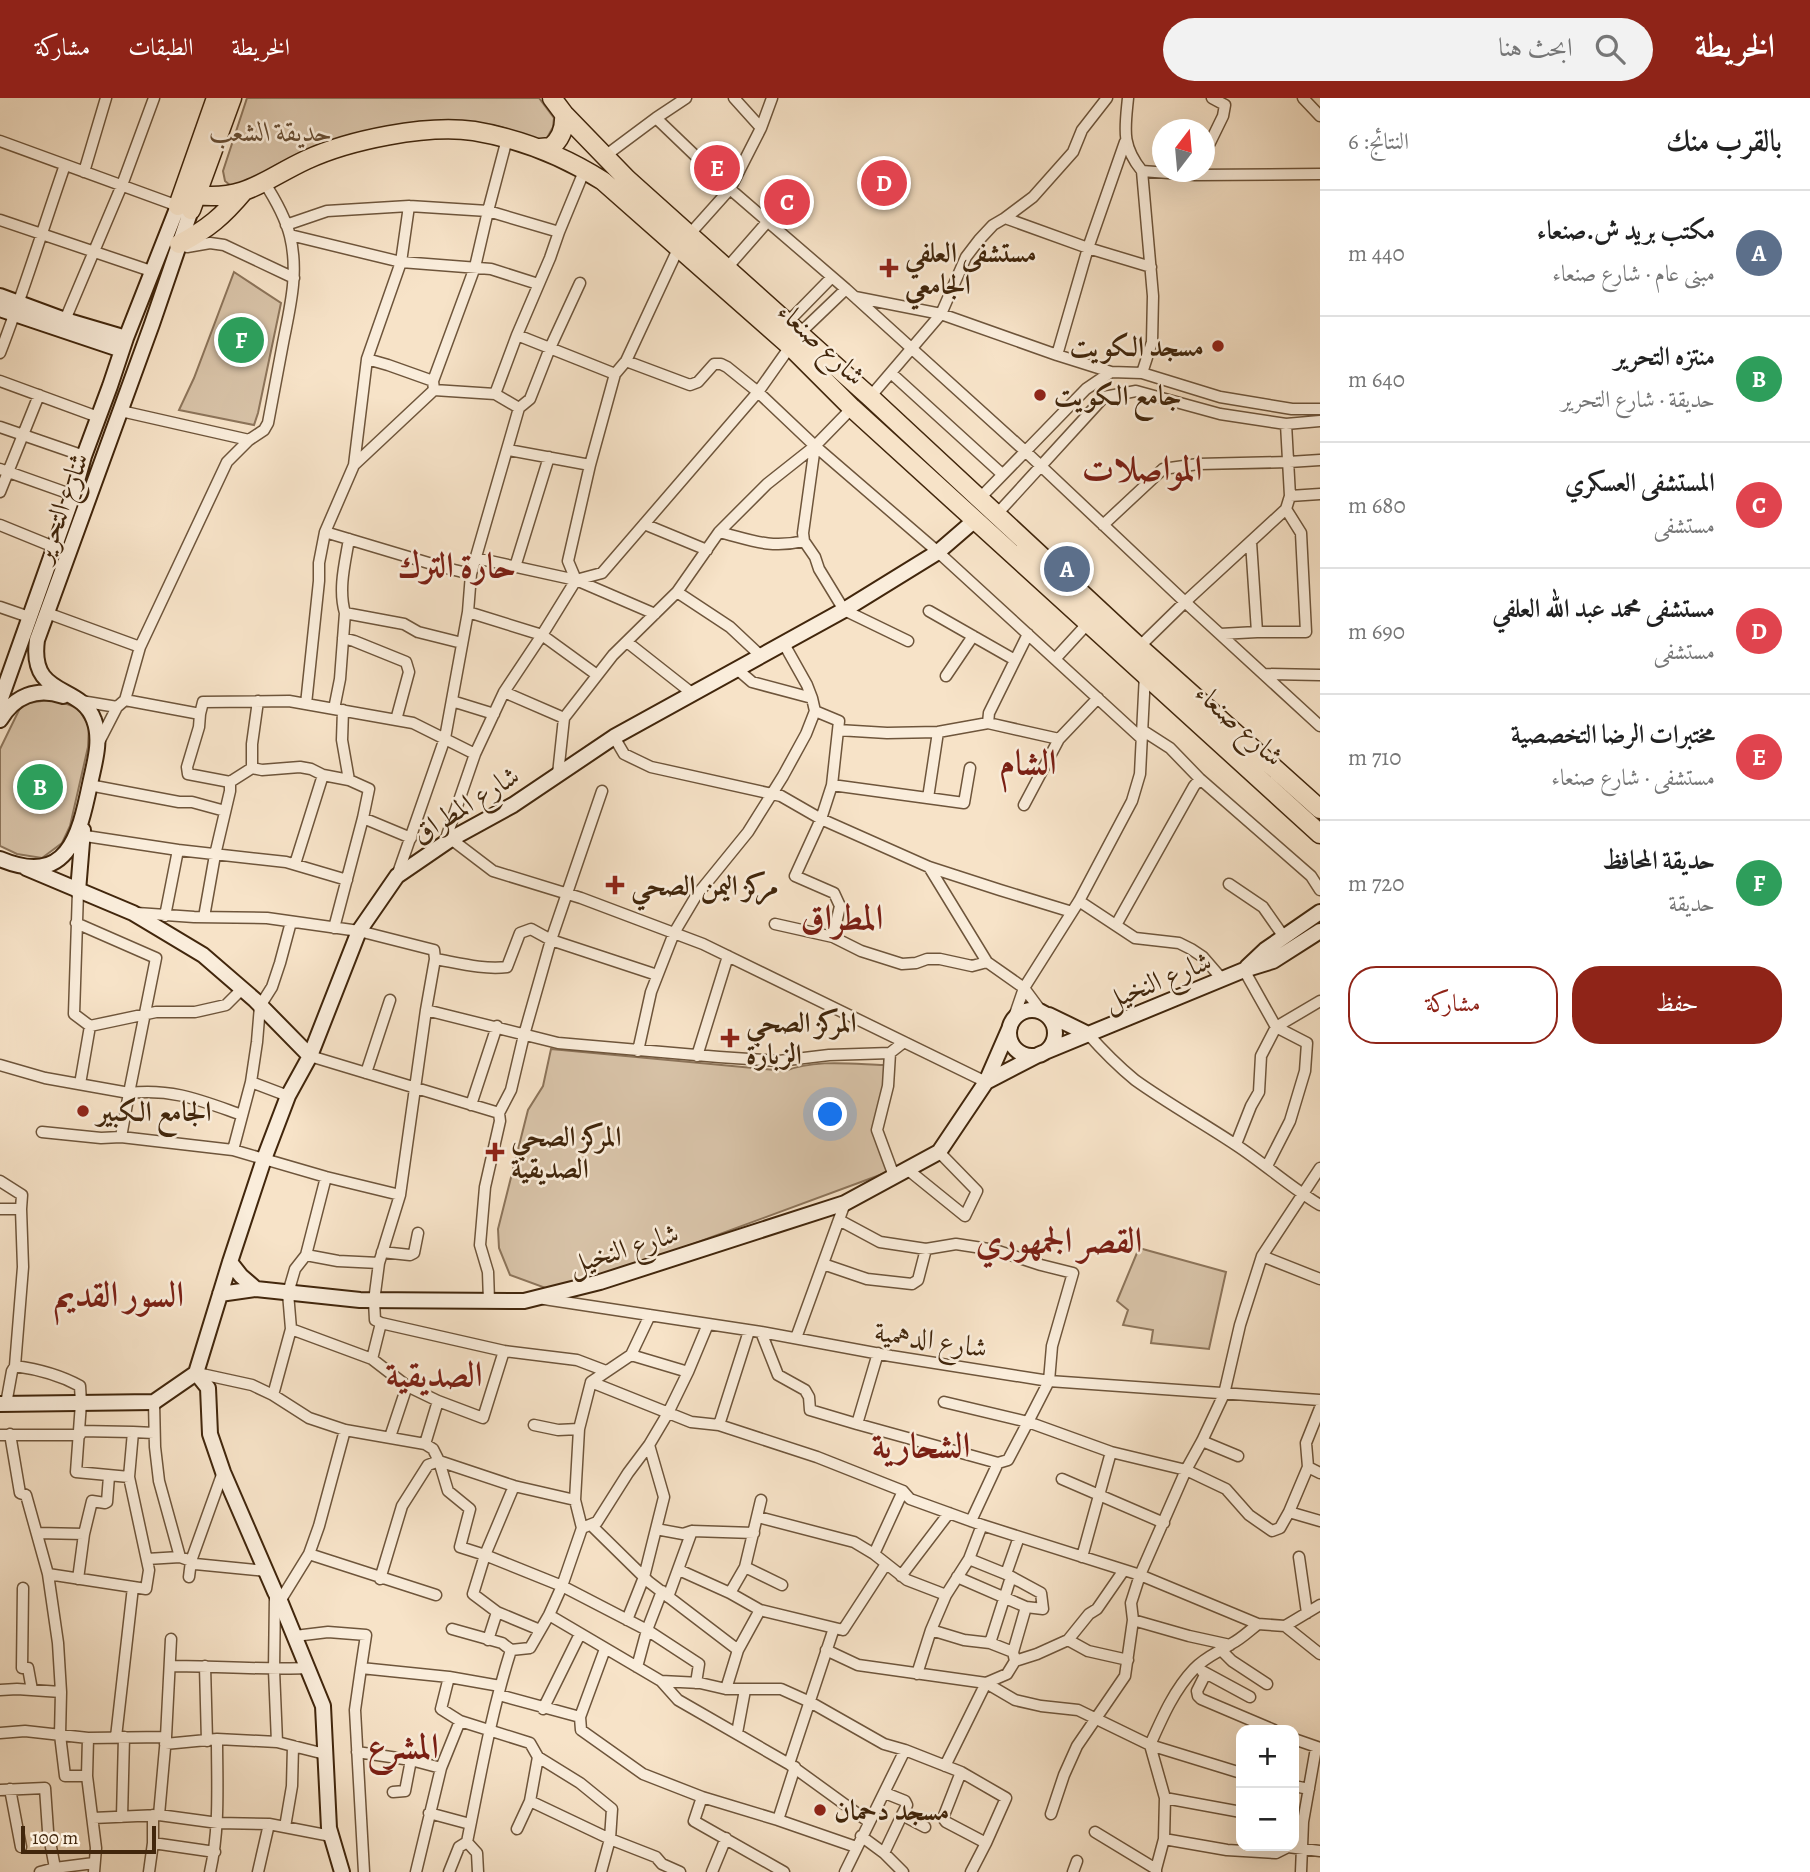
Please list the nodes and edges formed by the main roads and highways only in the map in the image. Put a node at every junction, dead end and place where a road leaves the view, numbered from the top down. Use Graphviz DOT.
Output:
graph roads {
  1 [pos="216,98"];
  2 [pos="232,98"];
  3 [pos="552,98"];
  4 [pos="564,114"];
  5 [pos="540,148"];
  6 [pos="244,191"];
  7 [pos="189,204"];
  8 [pos="683,242"];
  9 [pos="178,248"];
  10 [pos="788,334"];
  11 [pos="1267,773"];
  12 [pos="1291,795"];
  13 [pos="1320,809"];
  14 [pos="1320,834"];
  1 -- 7 [label="highway"];
  2 -- 7 [label="highway"];
  3 -- 4 [label="highway, شارع صنعاء"];
  4 -- 5 [label="highway"];
  4 -- 8 [label="highway, شارع صنعاء"];
  5 -- 6 [label="highway, شارع صنعاء"];
  5 -- 8 [label="highway, شارع صنعاء"];
  6 -- 7 [label="highway, شارع صنعاء"];
  6 -- 9 [label="highway"];
  8 -- 10 [label="highway, شارع صنعاء"];
  8 -- 10 [label="highway, شارع صنعاء"];
  10 -- 11 [label="highway, شارع صنعاء"];
  10 -- 11 [label="highway, شارع صنعاء"];
  11 -- 12 [label="highway, شارع صنعاء"];
  12 -- 13 [label="highway, شارع صنعاء"];
  12 -- 14 [label="highway, شارع صنعاء"];
}
